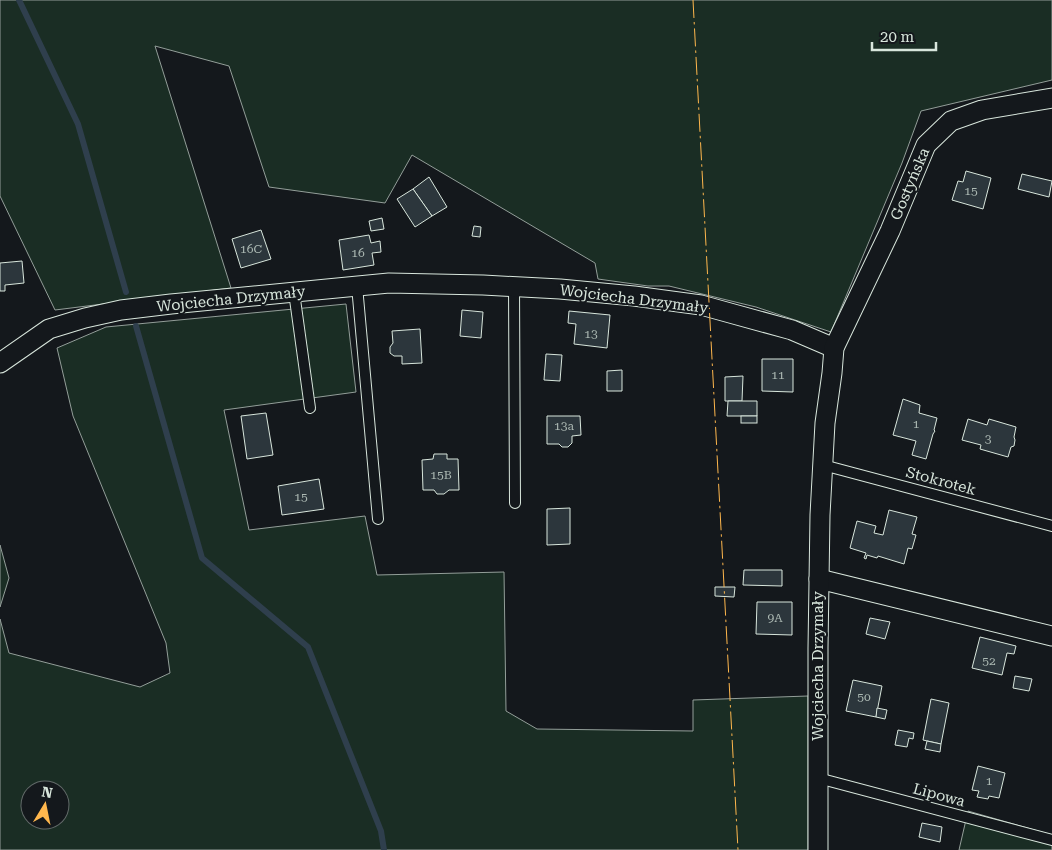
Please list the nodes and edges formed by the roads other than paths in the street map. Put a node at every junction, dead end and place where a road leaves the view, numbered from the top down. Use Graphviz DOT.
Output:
graph roads {
  1 [pos="1052,98"];
  2 [pos="357,286"];
  3 [pos="514,286"];
  4 [pos="294,292"];
  5 [pos="834,348"];
  6 [pos="0,362"];
  7 [pos="310,408"];
  8 [pos="823,465"];
  9 [pos="515,503"];
  10 [pos="378,519"];
  11 [pos="1052,526"];
  12 [pos="819,579"];
  13 [pos="1052,636"];
  14 [pos="818,778"];
  15 [pos="1052,840"];
  16 [pos="818,850"];
  1 -- 5 [label="street, Gostyńska"];
  2 -- 3 [label="street, Wojciecha Drzymały"];
  2 -- 4 [label="street, Wojciecha Drzymały"];
  2 -- 10 [label="lane"];
  3 -- 5 [label="street, Wojciecha Drzymały"];
  3 -- 9 [label="lane"];
  4 -- 6 [label="street, Wojciecha Drzymały"];
  4 -- 7 [label="lane"];
  5 -- 8 [label="street, Wojciecha Drzymały"];
  8 -- 11 [label="lane, Stokrotek"];
  8 -- 12 [label="street, Wojciecha Drzymały"];
  12 -- 13 [label="street"];
  12 -- 14 [label="street, Wojciecha Drzymały"];
  14 -- 15 [label="lane, Lipowa"];
  14 -- 16 [label="street, Wojciecha Drzymały"];
}
